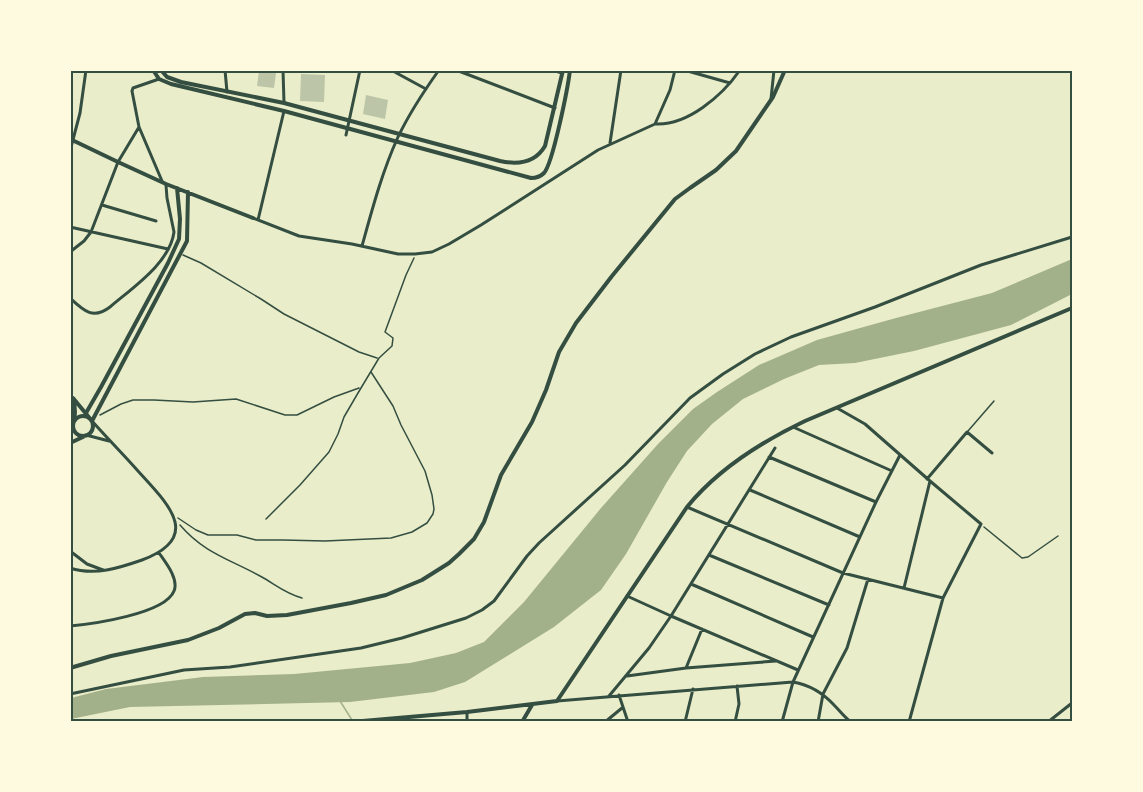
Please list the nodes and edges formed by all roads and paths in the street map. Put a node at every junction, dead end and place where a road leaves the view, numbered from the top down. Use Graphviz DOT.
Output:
graph roads {
  1 [pos="86,70"];
  2 [pos="153,70"];
  3 [pos="161,70"];
  4 [pos="225,70"];
  5 [pos="283,70"];
  6 [pos="360,70"];
  7 [pos="391,70"];
  8 [pos="439,70"];
  9 [pos="456,70"];
  10 [pos="552,70"];
  11 [pos="570,70"];
  12 [pos="621,70"];
  13 [pos="675,70"];
  14 [pos="684,70"];
  15 [pos="740,70"];
  16 [pos="774,70"];
  17 [pos="785,70"];
  18 [pos="563,72"];
  19 [pos="159,79"];
  20 [pos="730,83"];
  21 [pos="426,89"];
  22 [pos="227,92"];
  23 [pos="771,101"];
  24 [pos="284,104"];
  25 [pos="555,108"];
  26 [pos="284,111"];
  27 [pos="349,121"];
  28 [pos="655,124"];
  29 [pos="139,126"];
  30 [pos="348,128"];
  31 [pos="399,134"];
  32 [pos="346,135"];
  33 [pos="72,139"];
  34 [pos="396,141"];
  35 [pos="610,144"];
  36 [pos="70,151"];
  37 [pos="118,162"];
  38 [pos="164,183"];
  39 [pos="177,188"];
  40 [pos="188,192"];
  41 [pos="102,205"];
  42 [pos="255,219"];
  43 [pos="156,221"];
  44 [pos="70,227"];
  45 [pos="91,232"];
  46 [pos="1072,237"];
  47 [pos="362,246"];
  48 [pos="168,249"];
  49 [pos="70,252"];
  50 [pos="180,254"];
  51 [pos="415,254"];
  52 [pos="70,298"];
  53 [pos="1072,308"];
  54 [pos="378,358"];
  55 [pos="371,372"];
  56 [pos="361,388"];
  57 [pos="72,397"];
  58 [pos="994,400"];
  59 [pos="72,404"];
  60 [pos="837,408"];
  61 [pos="86,413"];
  62 [pos="92,421"];
  63 [pos="74,422"];
  64 [pos="793,427"];
  65 [pos="70,429"];
  66 [pos="967,432"];
  67 [pos="86,435"];
  68 [pos="110,441"];
  69 [pos="70,443"];
  70 [pos="775,448"];
  71 [pos="992,453"];
  72 [pos="901,455"];
  73 [pos="769,457"];
  74 [pos="892,471"];
  75 [pos="928,480"];
  76 [pos="750,489"];
  77 [pos="876,502"];
  78 [pos="687,507"];
  79 [pos="175,518"];
  80 [pos="266,519"];
  81 [pos="728,524"];
  82 [pos="981,524"];
  83 [pos="1058,536"];
  84 [pos="860,537"];
  85 [pos="70,551"];
  86 [pos="159,553"];
  87 [pos="709,555"];
  88 [pos="70,568"];
  89 [pos="105,571"];
  90 [pos="843,573"];
  91 [pos="868,579"];
  92 [pos="691,584"];
  93 [pos="904,588"];
  94 [pos="627,596"];
  95 [pos="302,598"];
  96 [pos="943,598"];
  97 [pos="829,605"];
  98 [pos="671,616"];
  99 [pos="70,626"];
  100 [pos="702,629"];
  101 [pos="814,637"];
  102 [pos="777,661"];
  103 [pos="70,668"];
  104 [pos="686,668"];
  105 [pos="798,670"];
  106 [pos="626,677"];
  107 [pos="793,682"];
  108 [pos="736,686"];
  109 [pos="693,689"];
  110 [pos="70,694"];
  111 [pos="823,694"];
  112 [pos="609,696"];
  113 [pos="619,696"];
  114 [pos="557,701"];
  115 [pos="532,704"];
  116 [pos="1072,704"];
  117 [pos="622,708"];
  118 [pos="467,712"];
  119 [pos="414,719"];
  120 [pos="353,721"];
  121 [pos="467,722"];
  122 [pos="522,722"];
  123 [pos="604,722"];
  124 [pos="628,722"];
  125 [pos="685,722"];
  126 [pos="735,722"];
  127 [pos="782,722"];
  128 [pos="818,722"];
  129 [pos="851,722"];
  130 [pos="909,722"];
  131 [pos="1048,722"];
  1 -- 33 [label="street"];
  2 -- 19 [label="street"];
  3 -- 22 [label="street"];
  4 -- 22 [label="street"];
  5 -- 24 [label="street"];
  6 -- 27 [label="street"];
  7 -- 21 [label="street"];
  8 -- 21 [label="street"];
  9 -- 25 [label="street"];
  10 -- 18 [label="street"];
  11 -- 34 [label="street"];
  12 -- 35 [label="street"];
  13 -- 28 [label="street"];
  14 -- 20 [label="street"];
  15 -- 20 [label="street"];
  16 -- 23 [label="street"];
  17 -- 23 [label="street"];
  18 -- 25 [label="street"];
  19 -- 26 [label="street"];
  19 -- 29 [label="street"];
  20 -- 28 [label="street"];
  21 -- 31 [label="street"];
  22 -- 24 [label="street"];
  23 -- 103 [label="street"];
  24 -- 27 [label="street"];
  25 -- 31 [label="street"];
  26 -- 30 [label="street"];
  26 -- 42 [label="street"];
  27 -- 30 [label="street"];
  27 -- 31 [label="street"];
  28 -- 35 [label="street"];
  29 -- 37 [label="street"];
  29 -- 38 [label="street"];
  30 -- 32 [label="street"];
  30 -- 34 [label="street"];
  31 -- 34 [label="street"];
  33 -- 36 [label="street"];
  33 -- 37 [label="street"];
  34 -- 47 [label="street"];
  35 -- 51 [label="street"];
  37 -- 38 [label="street"];
  37 -- 41 [label="street"];
  38 -- 39 [label="street"];
  38 -- 48 [label="street"];
  39 -- 40 [label="street"];
  39 -- 61 [label="street"];
  40 -- 42 [label="street"];
  40 -- 50 [label="street"];
  41 -- 43 [label="street"];
  41 -- 45 [label="street"];
  42 -- 47 [label="street"];
  44 -- 45 [label="street"];
  45 -- 48 [label="street"];
  45 -- 49 [label="street"];
  46 -- 110 [label="street"];
  47 -- 51 [label="street"];
  48 -- 52 [label="street"];
  50 -- 54 [label="path"];
  50 -- 62 [label="street"];
  51 -- 54 [label="path"];
  53 -- 60 [label="street"];
  54 -- 55 [label="path"];
  55 -- 56 [label="path"];
  55 -- 79 [label="path"];
  56 -- 62 [label="path"];
  56 -- 80 [label="path"];
  57 -- 59 [label="street"];
  57 -- 61 [label="street"];
  58 -- 66 [label="lane"];
  59 -- 63 [label="street"];
  60 -- 64 [label="street"];
  60 -- 72 [label="street"];
  61 -- 62 [label="street"];
  62 -- 63 [label="street"];
  62 -- 67 [label="street"];
  62 -- 68 [label="street"];
  63 -- 65 [label="street"];
  63 -- 67 [label="street"];
  64 -- 74 [label="street"];
  64 -- 78 [label="street"];
  66 -- 71 [label="street"];
  66 -- 75 [label="street"];
  67 -- 68 [label="street"];
  67 -- 69 [label="street"];
  68 -- 79 [label="street"];
  70 -- 73 [label="street"];
  72 -- 74 [label="street"];
  72 -- 75 [label="street"];
  73 -- 76 [label="street"];
  73 -- 77 [label="street"];
  74 -- 77 [label="street"];
  75 -- 82 [label="street"];
  75 -- 93 [label="street"];
  76 -- 81 [label="street"];
  76 -- 84 [label="street"];
  77 -- 84 [label="street"];
  78 -- 81 [label="street"];
  78 -- 94 [label="street"];
  79 -- 86 [label="street"];
  79 -- 95 [label="path"];
  81 -- 87 [label="street"];
  81 -- 90 [label="street"];
  82 -- 83 [label="path"];
  82 -- 96 [label="street"];
  84 -- 90 [label="street"];
  85 -- 89 [label="street"];
  86 -- 89 [label="street"];
  86 -- 99 [label="street"];
  87 -- 92 [label="street"];
  87 -- 97 [label="street"];
  88 -- 89 [label="street"];
  90 -- 91 [label="street"];
  90 -- 97 [label="street"];
  91 -- 93 [label="street"];
  91 -- 111 [label="street"];
  92 -- 98 [label="street"];
  92 -- 101 [label="street"];
  93 -- 96 [label="street"];
  94 -- 98 [label="street"];
  94 -- 114 [label="street"];
  96 -- 130 [label="street"];
  97 -- 101 [label="street"];
  98 -- 100 [label="street"];
  98 -- 106 [label="street"];
  100 -- 102 [label="street"];
  100 -- 104 [label="street"];
  101 -- 105 [label="street"];
  102 -- 104 [label="street"];
  102 -- 105 [label="street"];
  104 -- 106 [label="street"];
  105 -- 107 [label="street"];
  106 -- 112 [label="street"];
  107 -- 108 [label="street"];
  107 -- 111 [label="street"];
  107 -- 127 [label="street"];
  108 -- 109 [label="street"];
  108 -- 126 [label="street"];
  109 -- 113 [label="street"];
  109 -- 125 [label="street"];
  111 -- 128 [label="street"];
  111 -- 129 [label="street"];
  112 -- 113 [label="street"];
  112 -- 114 [label="street"];
  113 -- 117 [label="street"];
  114 -- 115 [label="street"];
  115 -- 118 [label="street"];
  115 -- 122 [label="street"];
  116 -- 131 [label="street"];
  117 -- 123 [label="street"];
  117 -- 124 [label="street"];
  118 -- 119 [label="street"];
  118 -- 121 [label="street"];
  119 -- 120 [label="street"];
}
